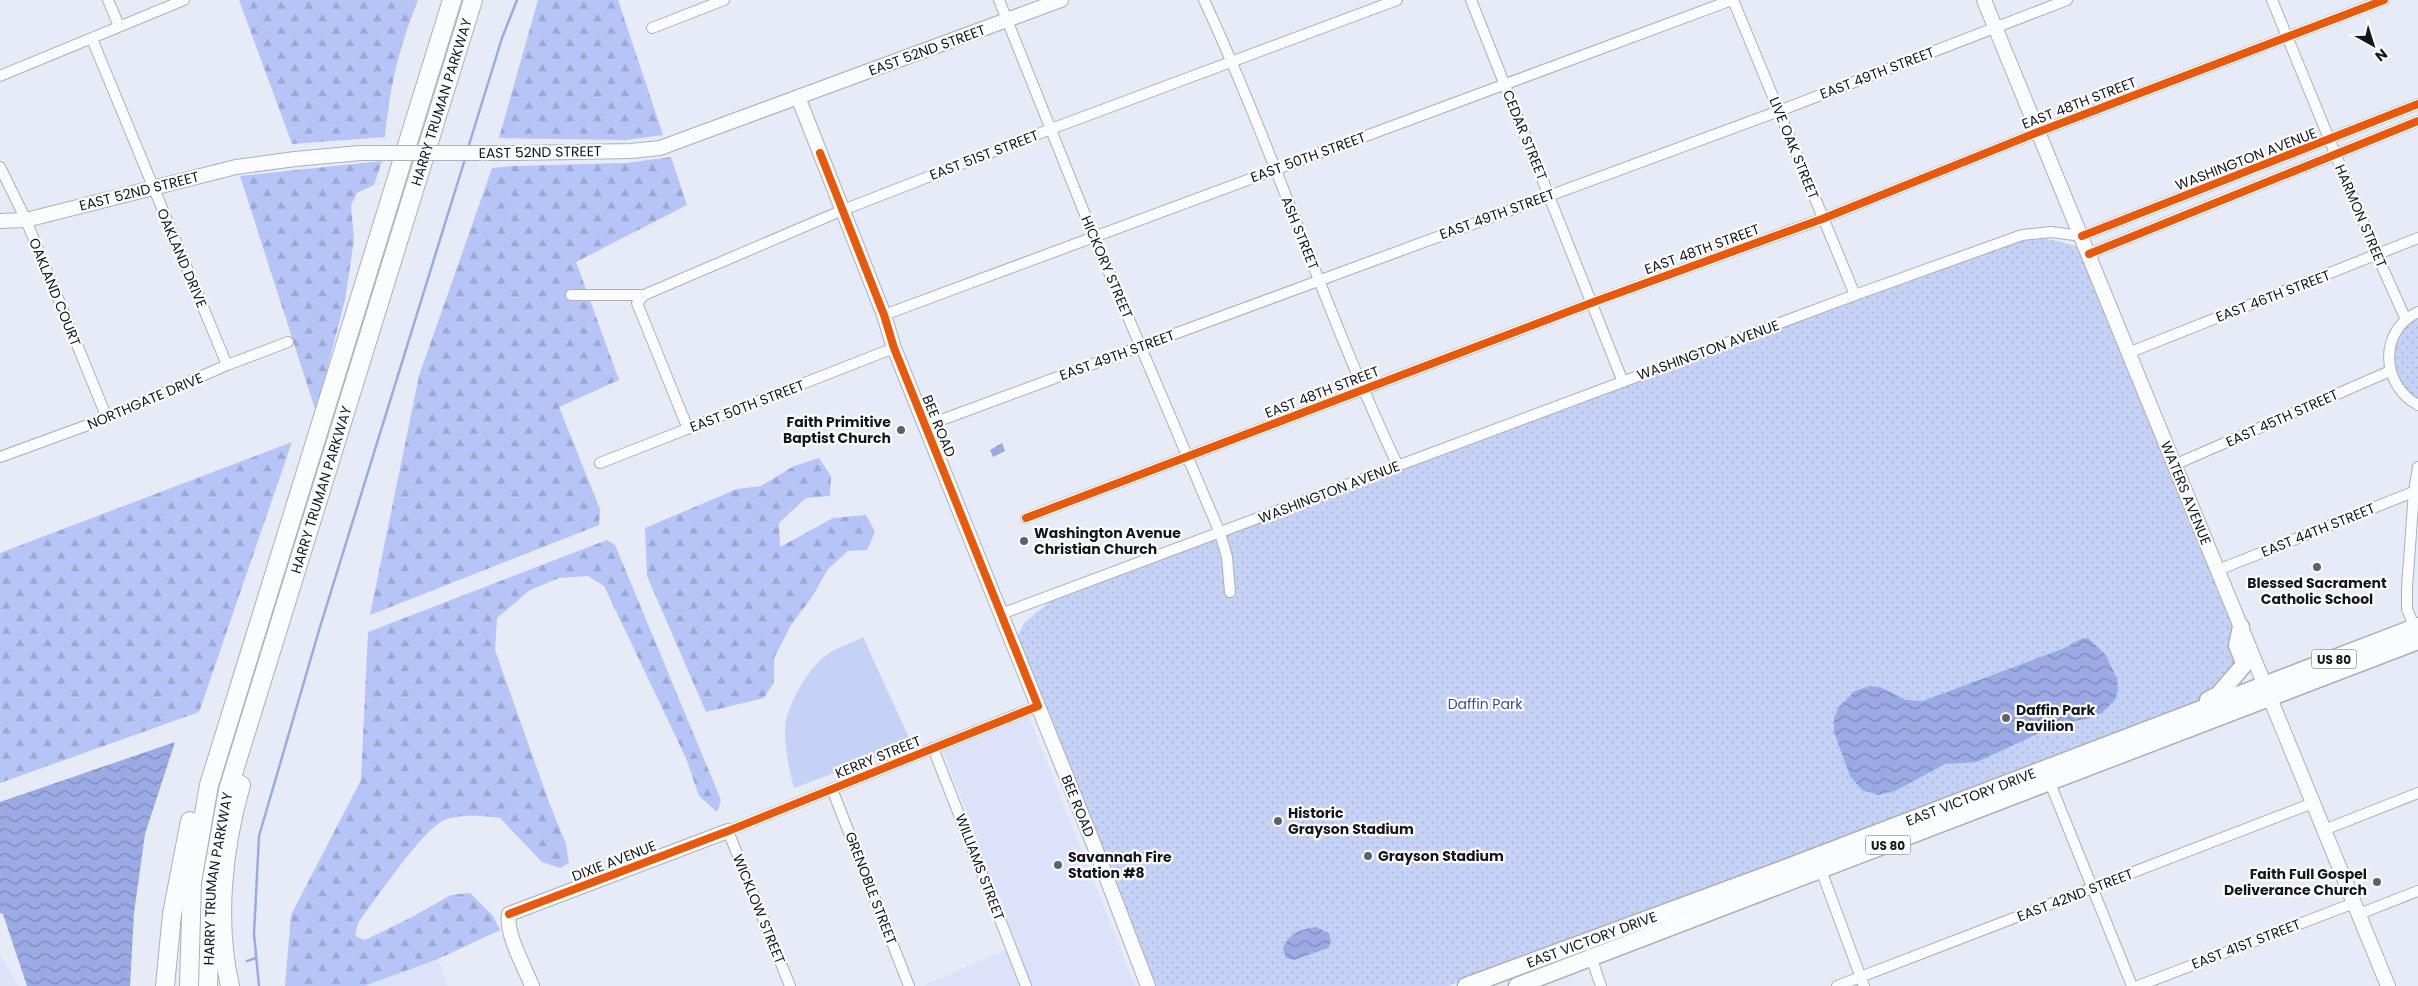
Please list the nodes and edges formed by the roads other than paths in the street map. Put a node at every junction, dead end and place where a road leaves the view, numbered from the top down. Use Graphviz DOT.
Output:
graph roads {
  1 [pos="108,0"];
  2 [pos="184,0"];
  3 [pos="448,0"];
  4 [pos="452,0"];
  5 [pos="473,0"];
  6 [pos="724,0"];
  7 [pos="999,0"];
  8 [pos="1061,0"];
  9 [pos="1204,0"];
  10 [pos="1397,0"];
  11 [pos="1471,0"];
  12 [pos="1733,0"];
  13 [pos="1984,0"];
  14 [pos="2067,0"];
  15 [pos="2272,0"];
  16 [pos="2384,0"];
  17 [pos="1007,21"];
  18 [pos="119,26"];
  19 [pos="652,28"];
  20 [pos="1995,28"];
  21 [pos="442,31"];
  22 [pos="2287,37"];
  23 [pos="92,39"];
  24 [pos="1232,61"];
  25 [pos="0,76"];
  26 [pos="1504,84"];
  27 [pos="798,96"];
  28 [pos="2418,104"];
  29 [pos="1780,110"];
  30 [pos="2418,121"];
  31 [pos="1051,129"];
  32 [pos="2038,132"];
  33 [pos="2329,140"];
  34 [pos="2335,154"];
  35 [pos="0,167"];
  36 [pos="1274,169"];
  37 [pos="153,188"];
  38 [pos="1548,195"];
  39 [pos="843,210"];
  40 [pos="1822,219"];
  41 [pos="26,220"];
  42 [pos="0,222"];
  43 [pos="2082,236"];
  44 [pos="1094,237"];
  45 [pos="2418,238"];
  46 [pos="2089,254"];
  47 [pos="2377,255"];
  48 [pos="1319,280"];
  49 [pos="571,295"];
  50 [pos="644,295"];
  51 [pos="1855,295"];
  52 [pos="1591,303"];
  53 [pos="2418,312"];
  54 [pos="884,315"];
  55 [pos="2406,320"];
  56 [pos="288,342"];
  57 [pos="1141,347"];
  58 [pos="894,348"];
  59 [pos="2128,353"];
  60 [pos="359,363"];
  61 [pos="227,365"];
  62 [pos="2390,371"];
  63 [pos="1623,382"];
  64 [pos="1362,390"];
  65 [pos="2418,405"];
  66 [pos="107,418"];
  67 [pos="925,426"];
  68 [pos="688,429"];
  69 [pos="1187,456"];
  70 [pos="0,458"];
  71 [pos="600,463"];
  72 [pos="2174,464"];
  73 [pos="1398,466"];
  74 [pos="2418,467"];
  75 [pos="2416,490"];
  76 [pos="1026,518"];
  77 [pos="1220,533"];
  78 [pos="2218,570"];
  79 [pos="1230,592"];
  80 [pos="1001,614"];
  81 [pos="2241,627"];
  82 [pos="2417,632"];
  83 [pos="238,686"];
  84 [pos="2268,692"];
  85 [pos="1038,706"];
  86 [pos="2153,728"];
  87 [pos="933,748"];
  88 [pos="2047,776"];
  89 [pos="832,789"];
  90 [pos="2418,793"];
  91 [pos="2313,803"];
  92 [pos="2324,830"];
  93 [pos="728,831"];
  94 [pos="1841,846"];
  95 [pos="1821,870"];
  96 [pos="2094,888"];
  97 [pos="2418,891"];
  98 [pos="2357,908"];
  99 [pos="1585,940"];
  100 [pos="1591,958"];
  101 [pos="1862,982"];
  102 [pos="165,986"];
  103 [pos="189,986"];
  104 [pos="208,986"];
  105 [pos="230,986"];
  106 [pos="532,986"];
  107 [pos="790,986"];
  108 [pos="910,986"];
  109 [pos="1026,986"];
  110 [pos="1148,986"];
  111 [pos="1466,986"];
  112 [pos="1517,986"];
  113 [pos="1602,986"];
  114 [pos="1838,986"];
  115 [pos="2132,986"];
  116 [pos="2138,986"];
  117 [pos="2388,986"];
  1 -- 18 [label="street"];
  2 -- 18 [label="street"];
  3 -- 21 [label="highway"];
  4 -- 21 [label="highway, HARRY TRUMAN PARKWAY"];
  5 -- 60 [label="highway, HARRY TRUMAN PARKWAY"];
  6 -- 19 [label="street"];
  7 -- 17 [label="street, HICKORY STREET"];
  8 -- 17 [label="main road, EAST 52ND STREET"];
  9 -- 24 [label="street, ASH STREET"];
  10 -- 24 [label="street, EAST 51ST STREET"];
  11 -- 26 [label="street, CEDAR STREET"];
  12 -- 26 [label="street, EAST 50TH STREET"];
  12 -- 29 [label="street, LIVE OAK STREET"];
  13 -- 20 [label="main road, WATERS AVENUE"];
  14 -- 20 [label="street, EAST 49TH STREET"];
  15 -- 22 [label="street, HARMON STREET"];
  16 -- 22 [label="street, EAST 48TH STREET"];
  17 -- 27 [label="main road, EAST 52ND STREET"];
  17 -- 31 [label="street, HICKORY STREET"];
  18 -- 23 [label="street"];
  20 -- 29 [label="street, EAST 49TH STREET"];
  20 -- 32 [label="main road, WATERS AVENUE"];
  21 -- 83 [label="highway, HARRY TRUMAN PARKWAY"];
  22 -- 32 [label="street, EAST 48TH STREET"];
  22 -- 33 [label="street, HARMON STREET"];
  23 -- 25 [label="street"];
  23 -- 37 [label="street, OAKLAND DRIVE"];
  24 -- 31 [label="street, EAST 51ST STREET"];
  24 -- 36 [label="street, ASH STREET"];
  26 -- 36 [label="street, EAST 50TH STREET"];
  26 -- 38 [label="street, CEDAR STREET"];
  27 -- 37 [label="main road, EAST 52ND STREET, bridge"];
  27 -- 39 [label="main road, BEE ROAD"];
  28 -- 33 [label="street, WASHINGTON AVENUE"];
  29 -- 38 [label="street, EAST 49TH STREET"];
  29 -- 40 [label="street, LIVE OAK STREET"];
  30 -- 34 [label="street, WASHINGTON AVENUE"];
  31 -- 39 [label="street, EAST 51ST STREET"];
  31 -- 44 [label="street, HICKORY STREET"];
  32 -- 40 [label="street, EAST 48TH STREET"];
  32 -- 43 [label="main road, WATERS AVENUE"];
  33 -- 34 [label="street, HARMON STREET"];
  33 -- 43 [label="street, WASHINGTON AVENUE"];
  34 -- 46 [label="street, WASHINGTON AVENUE"];
  34 -- 47 [label="street, HARMON STREET"];
  35 -- 41 [label="street, OAKLAND COURT"];
  36 -- 44 [label="street, EAST 50TH STREET"];
  36 -- 48 [label="street, ASH STREET"];
  37 -- 41 [label="main road, EAST 52ND STREET"];
  37 -- 61 [label="street, OAKLAND DRIVE"];
  38 -- 48 [label="street, EAST 49TH STREET"];
  38 -- 52 [label="street, CEDAR STREET"];
  39 -- 50 [label="street, EAST 51ST STREET"];
  39 -- 54 [label="main road, BEE ROAD"];
  40 -- 51 [label="street, LIVE OAK STREET"];
  40 -- 52 [label="street, EAST 48TH STREET"];
  41 -- 42 [label="main road, EAST 52ND STREET"];
  41 -- 66 [label="street, OAKLAND COURT"];
  43 -- 46 [label="main road, WATERS AVENUE"];
  43 -- 51 [label="street, WASHINGTON AVENUE"];
  44 -- 54 [label="street, EAST 50TH STREET"];
  44 -- 57 [label="street, HICKORY STREET"];
  45 -- 47 [label="street, EAST 46TH STREET"];
  46 -- 59 [label="main road, WATERS AVENUE"];
  47 -- 55 [label="street, HARMON STREET"];
  47 -- 59 [label="street, EAST 46TH STREET"];
  48 -- 57 [label="street, EAST 49TH STREET"];
  48 -- 64 [label="street, ASH STREET"];
  49 -- 50 [label="street, EAST 51ST STREET"];
  50 -- 68 [label="street"];
  51 -- 63 [label="street, WASHINGTON AVENUE"];
  52 -- 63 [label="street, CEDAR STREET"];
  52 -- 64 [label="street, EAST 48TH STREET"];
  53 -- 55 [label="street"];
  54 -- 58 [label="main road, BEE ROAD"];
  55 -- 62 [label="street"];
  56 -- 61 [label="street, NORTHGATE DRIVE"];
  57 -- 67 [label="street, EAST 49TH STREET"];
  57 -- 69 [label="street, HICKORY STREET"];
  58 -- 67 [label="main road, BEE ROAD"];
  58 -- 68 [label="street, EAST 50TH STREET"];
  59 -- 72 [label="main road, WATERS AVENUE"];
  60 -- 104 [label="highway, HARRY TRUMAN PARKWAY"];
  60 -- 105 [label="highway"];
  61 -- 66 [label="street, NORTHGATE DRIVE"];
  62 -- 65 [label="street"];
  62 -- 72 [label="street, EAST 45TH STREET"];
  63 -- 73 [label="street, WASHINGTON AVENUE"];
  64 -- 69 [label="street, EAST 48TH STREET"];
  64 -- 73 [label="street, ASH STREET"];
  66 -- 70 [label="street, NORTHGATE DRIVE"];
  67 -- 80 [label="main road, BEE ROAD"];
  68 -- 71 [label="street, EAST 50TH STREET"];
  69 -- 76 [label="street, EAST 48TH STREET"];
  69 -- 77 [label="street, HICKORY STREET"];
  72 -- 78 [label="main road, WATERS AVENUE"];
  73 -- 77 [label="street, WASHINGTON AVENUE"];
  74 -- 75 [label="street"];
  75 -- 78 [label="street, EAST 44TH STREET"];
  75 -- 82 [label="street"];
  77 -- 79 [label="street, HICKORY STREET"];
  77 -- 80 [label="street, WASHINGTON AVENUE"];
  78 -- 81 [label="main road, WATERS AVENUE"];
  80 -- 85 [label="main road, BEE ROAD"];
  81 -- 84 [label="main road, WATERS AVENUE"];
  81 -- 86 [label="main road"];
  82 -- 84 [label="main road, EAST VICTORY DRIVE / US 80"];
  83 -- 102 [label="highway"];
  83 -- 103 [label="highway, HARRY TRUMAN PARKWAY"];
  84 -- 86 [label="main road, EAST VICTORY DRIVE / US 80"];
  84 -- 88 [label="main road, EAST VICTORY DRIVE / US 80"];
  84 -- 91 [label="main road, WATERS AVENUE"];
  85 -- 87 [label="street, KERRY STREET"];
  85 -- 110 [label="main road, BEE ROAD"];
  86 -- 88 [label="main road, EAST VICTORY DRIVE / US 80"];
  87 -- 89 [label="street, KERRY STREET"];
  87 -- 109 [label="street, WILLIAMS STREET"];
  88 -- 94 [label="main road, EAST VICTORY DRIVE / US 80"];
  88 -- 95 [label="main road, EAST VICTORY DRIVE / US 80"];
  88 -- 96 [label="street"];
  89 -- 93 [label="street, KERRY STREET"];
  89 -- 108 [label="street, GRENOBLE STREET"];
  90 -- 92 [label="street"];
  91 -- 92 [label="main road, WATERS AVENUE"];
  91 -- 96 [label="street, EAST 42ND STREET"];
  92 -- 98 [label="main road, WATERS AVENUE"];
  93 -- 106 [label="main road, DIXIE AVENUE"];
  93 -- 107 [label="street, WICKLOW STREET"];
  94 -- 95 [label="main road"];
  94 -- 99 [label="main road, EAST VICTORY DRIVE / US 80"];
  95 -- 100 [label="main road, EAST VICTORY DRIVE / US 80"];
  95 -- 101 [label="street"];
  96 -- 101 [label="street, EAST 42ND STREET"];
  96 -- 115 [label="street"];
  97 -- 98 [label="street, EAST 41ST STREET"];
  98 -- 116 [label="street, EAST 41ST STREET"];
  98 -- 117 [label="main road, WATERS AVENUE"];
  99 -- 100 [label="street"];
  99 -- 111 [label="main road, EAST VICTORY DRIVE / US 80"];
  100 -- 112 [label="main road, EAST VICTORY DRIVE / US 80"];
  100 -- 113 [label="street"];
  101 -- 114 [label="street, EAST 42ND STREET"];
}
